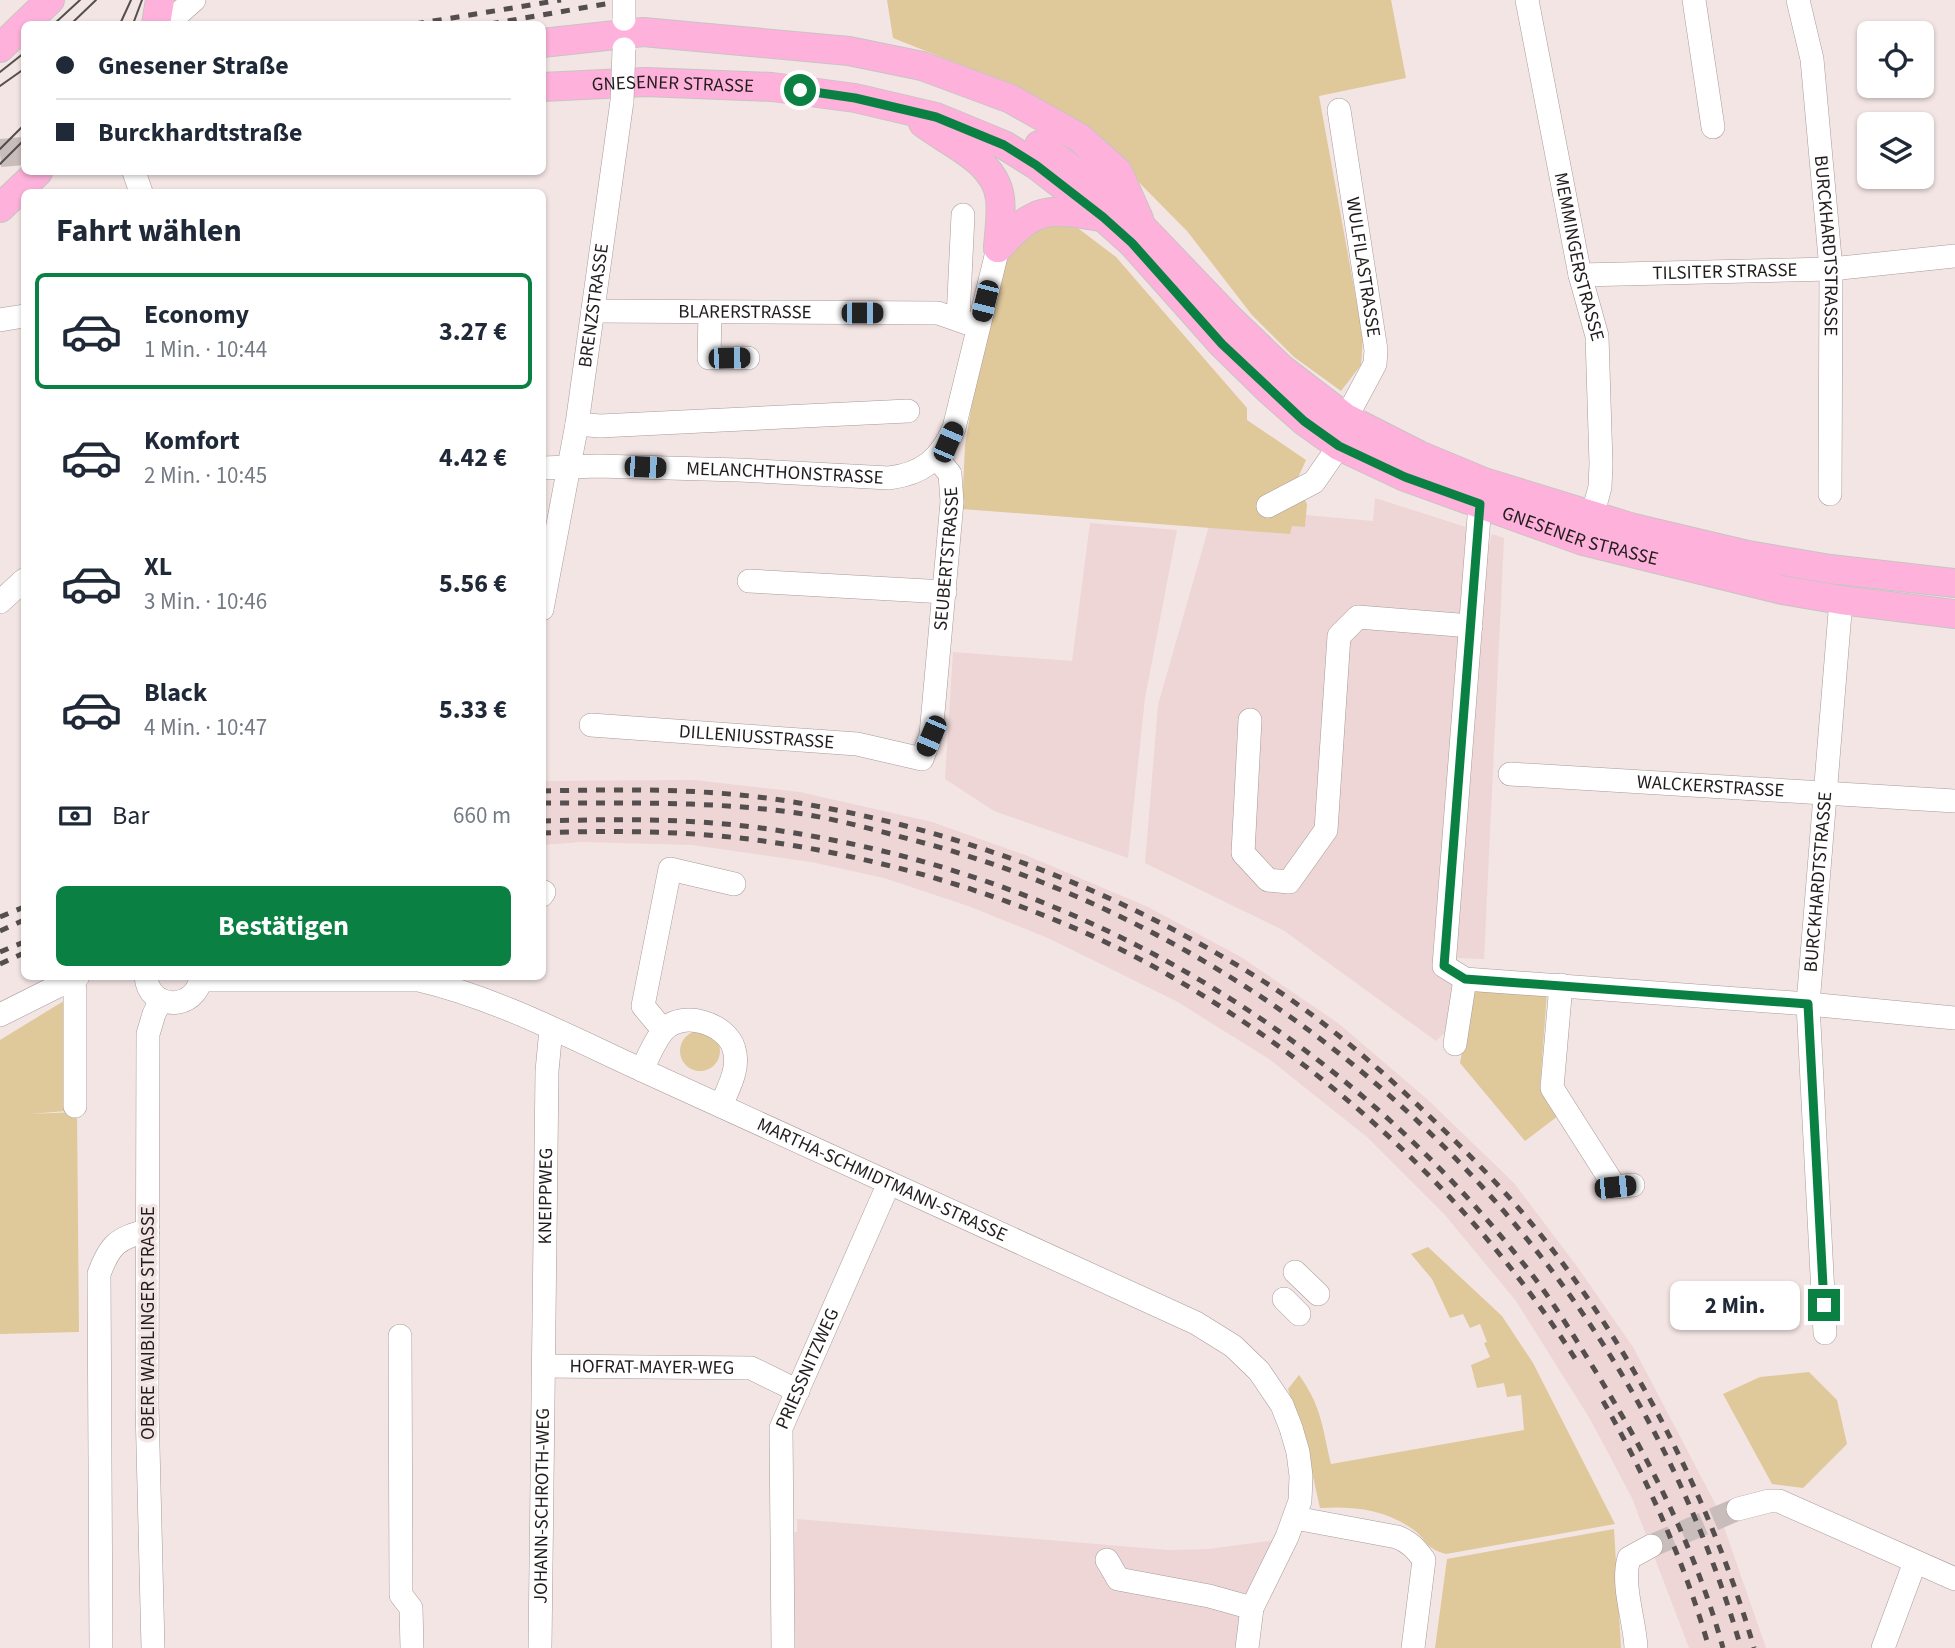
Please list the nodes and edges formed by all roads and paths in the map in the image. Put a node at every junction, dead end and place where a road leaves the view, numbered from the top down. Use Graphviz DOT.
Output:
graph roads {
  1 [pos="50,0"];
  2 [pos="160,0"];
  3 [pos="194,0"];
  4 [pos="1527,0"];
  5 [pos="1693,0"];
  6 [pos="1798,0"];
  7 [pos="28,21"];
  8 [pos="156,21"];
  9 [pos="170,21"];
  10 [pos="624,25"];
  11 [pos="21,28"];
  12 [pos="546,42"];
  13 [pos="0,48"];
  14 [pos="546,74"];
  15 [pos="546,87"];
  16 [pos="904,109"];
  17 [pos="1339,110"];
  18 [pos="1713,127"];
  19 [pos="35,175"];
  20 [pos="0,208"];
  21 [pos="963,215"];
  22 [pos="1103,217"];
  23 [pos="1143,228"];
  24 [pos="998,248"];
  25 [pos="1955,256"];
  26 [pos="1831,269"];
  27 [pos="1580,275"];
  28 [pos="593,312"];
  29 [pos="710,312"];
  30 [pos="21,316"];
  31 [pos="0,320"];
  32 [pos="958,320"];
  33 [pos="748,358"];
  34 [pos="908,411"];
  35 [pos="1346,418"];
  36 [pos="577,424"];
  37 [pos="1339,446"];
  38 [pos="936,457"];
  39 [pos="571,465"];
  40 [pos="546,468"];
  41 [pos="1830,494"];
  42 [pos="1480,504"];
  43 [pos="1268,506"];
  44 [pos="1592,517"];
  45 [pos="749,581"];
  46 [pos="21,583"];
  47 [pos="1955,583"];
  48 [pos="546,589"];
  49 [pos="945,592"];
  50 [pos="1841,600"];
  51 [pos="0,602"];
  52 [pos="1955,614"];
  53 [pos="1471,626"];
  54 [pos="1250,720"];
  55 [pos="592,725"];
  56 [pos="922,759"];
  57 [pos="1510,774"];
  58 [pos="1824,792"];
  59 [pos="1955,801"];
  60 [pos="734,884"];
  61 [pos="1465,979"];
  62 [pos="71,980"];
  63 [pos="75,980"];
  64 [pos="147,980"];
  65 [pos="200,980"];
  66 [pos="419,980"];
  67 [pos="1561,985"];
  68 [pos="161,1000"];
  69 [pos="1808,1004"];
  70 [pos="0,1014"];
  71 [pos="1955,1018"];
  72 [pos="551,1028"];
  73 [pos="663,1030"];
  74 [pos="1455,1044"];
  75 [pos="642,1070"];
  76 [pos="75,1106"];
  77 [pos="721,1106"];
  78 [pos="889,1183"];
  79 [pos="1633,1185"];
  80 [pos="148,1230"];
  81 [pos="1825,1333"];
  82 [pos="400,1336"];
  83 [pos="544,1366"];
  84 [pos="798,1391"];
  85 [pos="1738,1509"];
  86 [pos="1295,1518"];
  87 [pos="1651,1546"];
  88 [pos="1107,1560"];
  89 [pos="1914,1562"];
  90 [pos="1955,1579"];
  91 [pos="1252,1608"];
  92 [pos="101,1648"];
  93 [pos="153,1648"];
  94 [pos="412,1648"];
  95 [pos="540,1648"];
  96 [pos="783,1648"];
  97 [pos="1247,1648"];
  98 [pos="1413,1648"];
  99 [pos="1636,1648"];
  100 [pos="1883,1648"];
  1 -- 7 [label="main road"];
  2 -- 8 [label="main road"];
  3 -- 9 [label="street"];
  4 -- 27 [label="street, MEMMINGERSTRASSE"];
  5 -- 18 [label="street"];
  6 -- 26 [label="street, BURCKHARDTSTRASSE"];
  10 -- 12 [label="main road"];
  10 -- 23 [label="main road"];
  10 -- 28 [label="street, BRENZSTRASSE, bridge"];
  11 -- 13 [label="main road"];
  14 -- 23 [label="main road, GNESENER STRASSE"];
  15 -- 16 [label="main road, GNESENER STRASSE"];
  16 -- 22 [label="main road, GNESENER STRASSE"];
  16 -- 24 [label="main road"];
  17 -- 35 [label="street, WULFILASTRASSE"];
  19 -- 20 [label="main road"];
  21 -- 32 [label="street"];
  22 -- 24 [label="main road"];
  22 -- 37 [label="main road, GNESENER STRASSE"];
  23 -- 35 [label="main road, GNESENER STRASSE"];
  24 -- 32 [label="street"];
  25 -- 26 [label="street, TILSITER STRASSE"];
  26 -- 27 [label="street, TILSITER STRASSE"];
  26 -- 41 [label="street, BURCKHARDTSTRASSE"];
  27 -- 44 [label="street, MEMMINGERSTRASSE"];
  28 -- 29 [label="street, BLARERSTRASSE"];
  28 -- 36 [label="street, BRENZSTRASSE"];
  29 -- 32 [label="street, BLARERSTRASSE"];
  29 -- 33 [label="street"];
  30 -- 31 [label="street"];
  32 -- 38 [label="street"];
  34 -- 36 [label="street"];
  35 -- 44 [label="main road, GNESENER STRASSE"];
  36 -- 39 [label="street, BRENZSTRASSE"];
  37 -- 42 [label="main road, GNESENER STRASSE"];
  37 -- 43 [label="street"];
  38 -- 39 [label="street, MELANCHTHONSTRASSE"];
  38 -- 49 [label="street, SEUBERTSTRASSE"];
  39 -- 40 [label="street, MELANCHTHONSTRASSE"];
  39 -- 48 [label="street, BRENZSTRASSE"];
  42 -- 50 [label="main road, GNESENER STRASSE"];
  42 -- 53 [label="street"];
  44 -- 47 [label="main road, GNESENER STRASSE"];
  45 -- 49 [label="street"];
  46 -- 51 [label="street"];
  49 -- 56 [label="street, SEUBERTSTRASSE"];
  50 -- 52 [label="main road, GNESENER STRASSE"];
  50 -- 58 [label="street, BURCKHARDTSTRASSE"];
  53 -- 54 [label="street"];
  53 -- 61 [label="street"];
  55 -- 56 [label="street, DILLENIUSSTRASSE"];
  57 -- 58 [label="street, WALCKERSTRASSE"];
  58 -- 59 [label="street, WALCKERSTRASSE"];
  58 -- 69 [label="street, BURCKHARDTSTRASSE"];
  60 -- 73 [label="street"];
  61 -- 67 [label="street"];
  61 -- 74 [label="street"];
  62 -- 70 [label="street"];
  63 -- 76 [label="street"];
  64 -- 68 [label="street"];
  65 -- 68 [label="street"];
  66 -- 72 [label="street, MARTHA-SCHMIDTMANN-STRASSE"];
  67 -- 69 [label="street"];
  67 -- 79 [label="street"];
  68 -- 80 [label="street, OBERE WAIBLINGER STRASSE"];
  69 -- 71 [label="street"];
  69 -- 81 [label="street, BURCKHARDTSTRASSE"];
  72 -- 75 [label="street, MARTHA-SCHMIDTMANN-STRASSE"];
  72 -- 83 [label="street, KNEIPPWEG"];
  73 -- 75 [label="street"];
  73 -- 77 [label="street"];
  75 -- 77 [label="street, MARTHA-SCHMIDTMANN-STRASSE"];
  77 -- 78 [label="street, MARTHA-SCHMIDTMANN-STRASSE"];
  78 -- 84 [label="street, PRIESSNITZWEG"];
  78 -- 86 [label="street, MARTHA-SCHMIDTMANN-STRASSE"];
  80 -- 92 [label="street"];
  80 -- 93 [label="street, OBERE WAIBLINGER STRASSE"];
  82 -- 94 [label="street"];
  83 -- 84 [label="street, HOFRAT-MAYER-WEG"];
  83 -- 95 [label="street, JOHANN-SCHROTH-WEG"];
  84 -- 96 [label="street, PRIESSNITZWEG"];
  85 -- 89 [label="street"];
  86 -- 91 [label="street, MARTHA-SCHMIDTMANN-STRASSE"];
  86 -- 98 [label="street"];
  87 -- 99 [label="street"];
  88 -- 91 [label="street"];
  89 -- 90 [label="street"];
  89 -- 100 [label="street"];
  91 -- 97 [label="street, MARTHA-SCHMIDTMANN-STRASSE"];
}
